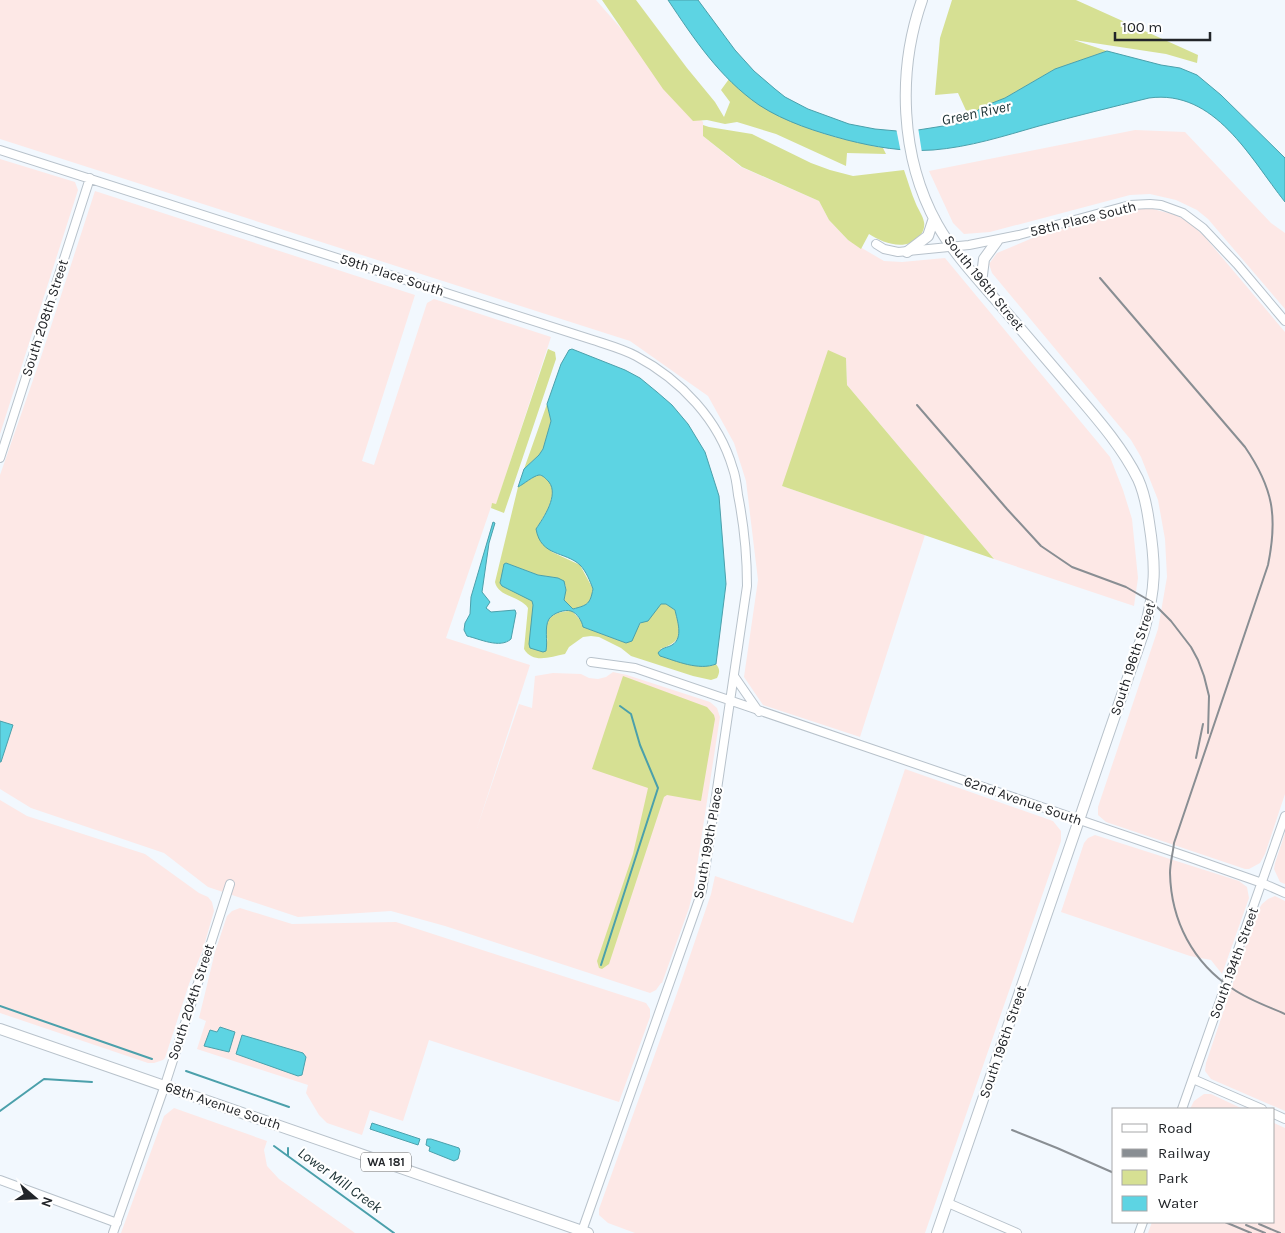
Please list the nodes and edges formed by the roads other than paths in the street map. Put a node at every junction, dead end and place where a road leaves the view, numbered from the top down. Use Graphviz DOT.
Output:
graph roads {
  1 [pos="922,0"];
  2 [pos="0,150"];
  3 [pos="90,178"];
  4 [pos="934,218"];
  5 [pos="997,241"];
  6 [pos="876,244"];
  7 [pos="953,247"];
  8 [pos="907,252"];
  9 [pos="981,282"];
  10 [pos="1285,321"];
  11 [pos="0,458"];
  12 [pos="734,469"];
  13 [pos="591,662"];
  14 [pos="734,676"];
  15 [pos="731,702"];
  16 [pos="759,712"];
  17 [pos="1285,816"];
  18 [pos="1078,820"];
  19 [pos="1262,883"];
  20 [pos="230,884"];
  21 [pos="1285,893"];
  22 [pos="0,1029"];
  23 [pos="1192,1079"];
  24 [pos="164,1085"];
  25 [pos="1182,1108"];
  26 [pos="1260,1108"];
  27 [pos="0,1180"];
  28 [pos="948,1203"];
  29 [pos="117,1223"];
  30 [pos="585,1232"];
  31 [pos="114,1233"];
  32 [pos="937,1233"];
  33 [pos="1017,1233"];
  1 -- 4 [label="main road, South 196th Street"];
  2 -- 3 [label="street, 59th Place South"];
  3 -- 11 [label="street, South 208th Street"];
  3 -- 12 [label="street, 59th Place South"];
  4 -- 7 [label="main road, South 196th Street"];
  4 -- 8 [label="main road"];
  5 -- 7 [label="street, 58th Place South"];
  5 -- 9 [label="main road"];
  5 -- 10 [label="street, 58th Place South"];
  6 -- 8 [label="street, 58th Place South"];
  7 -- 8 [label="street, 58th Place South"];
  7 -- 9 [label="main road, South 196th Street"];
  9 -- 18 [label="main road, South 196th Street"];
  12 -- 14 [label="street, South 199th Place"];
  13 -- 15 [label="street, 62nd Avenue South"];
  14 -- 15 [label="street, South 199th Place"];
  14 -- 16 [label="street"];
  15 -- 16 [label="street, 62nd Avenue South"];
  15 -- 30 [label="street, South 199th Place"];
  16 -- 18 [label="street, 62nd Avenue South"];
  17 -- 19 [label="street, South 194th Street"];
  18 -- 19 [label="street, 62nd Avenue South"];
  18 -- 28 [label="main road, South 196th Street"];
  19 -- 21 [label="street, 62nd Avenue South"];
  19 -- 23 [label="street, South 194th Street"];
  20 -- 24 [label="street, South 204th Street"];
  22 -- 24 [label="main road, 68th Avenue South / WA 181"];
  23 -- 25 [label="street, South 194th Street"];
  23 -- 26 [label="street"];
  24 -- 29 [label="street, South 204th Street"];
  24 -- 30 [label="main road, 68th Avenue South / WA 181"];
  27 -- 29 [label="street"];
  28 -- 32 [label="main road, South 196th Street"];
  28 -- 33 [label="street"];
  29 -- 31 [label="street, South 204th Street"];
}
